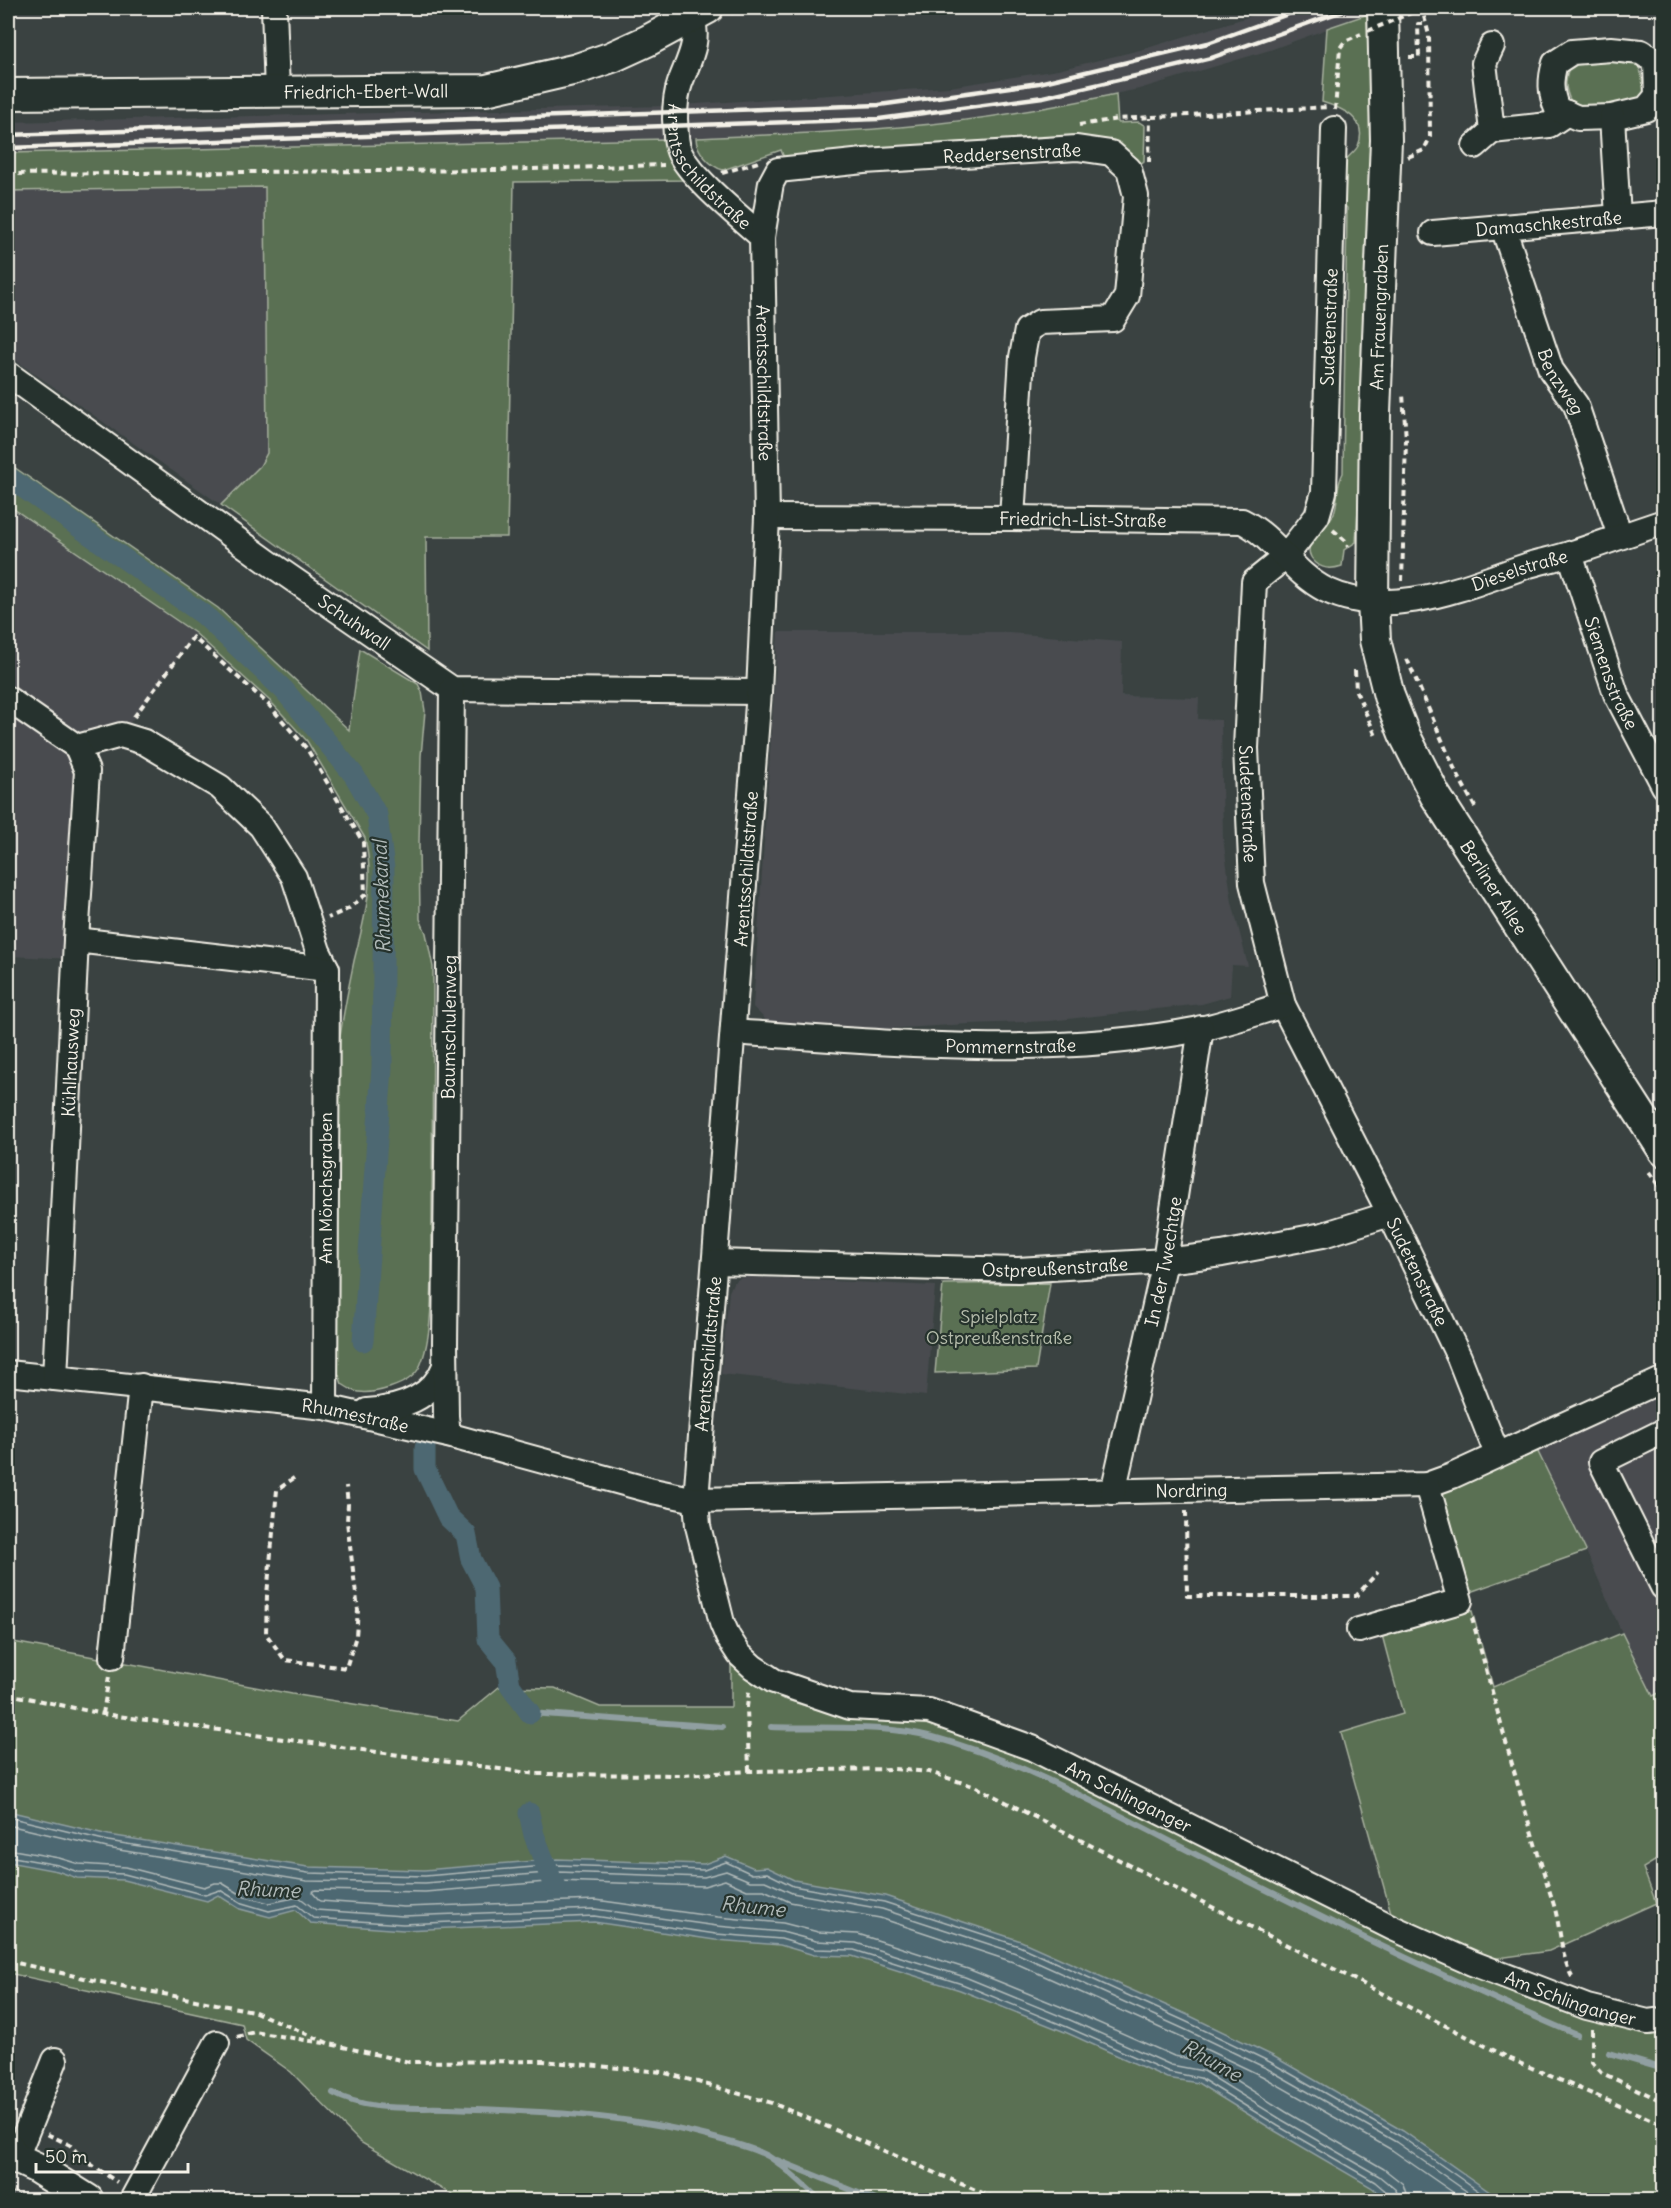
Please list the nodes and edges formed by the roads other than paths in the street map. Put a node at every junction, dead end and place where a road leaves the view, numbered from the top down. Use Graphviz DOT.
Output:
graph roads {
  1 [pos="274,8"];
  2 [pos="700,12"];
  3 [pos="1379,23"];
  4 [pos="1492,46"];
  5 [pos="277,92"];
  6 [pos="8,94"];
  7 [pos="1567,113"];
  8 [pos="1612,117"];
  9 [pos="1334,129"];
  10 [pos="1664,213"];
  11 [pos="1618,217"];
  12 [pos="1503,227"];
  13 [pos="1433,233"];
  14 [pos="762,237"];
  15 [pos="8,375"];
  16 [pos="767,518"];
  17 [pos="1012,518"];
  18 [pos="1664,522"];
  19 [pos="1620,536"];
  20 [pos="1570,554"];
  21 [pos="1285,557"];
  22 [pos="1373,602"];
  23 [pos="452,688"];
  24 [pos="759,692"];
  25 [pos="8,699"];
  26 [pos="77,747"];
  27 [pos="1664,786"];
  28 [pos="76,940"];
  29 [pos="327,969"];
  30 [pos="1283,1005"];
  31 [pos="1201,1028"];
  32 [pos="733,1032"];
  33 [pos="1664,1151"];
  34 [pos="1390,1214"];
  35 [pos="1165,1261"];
  36 [pos="715,1262"];
  37 [pos="445,1366"];
  38 [pos="8,1373"];
  39 [pos="55,1378"];
  40 [pos="1664,1379"];
  41 [pos="141,1386"];
  42 [pos="325,1407"];
  43 [pos="354,1412"];
  44 [pos="1664,1431"];
  45 [pos="448,1435"];
  46 [pos="1497,1454"];
  47 [pos="1427,1485"];
  48 [pos="1113,1492"];
  49 [pos="696,1500"];
  50 [pos="1663,1587"];
  51 [pos="1359,1630"];
  52 [pos="112,1657"];
  53 [pos="1664,2020"];
  54 [pos="217,2043"];
  55 [pos="55,2060"];
  56 [pos="10,2155"];
  57 [pos="134,2198"];
  58 [pos="88,2200"];
  1 -- 5 [label="street"];
  2 -- 5 [label="main road, Friedrich-Ebert-Wall"];
  2 -- 14 [label="street, Arentsschildstraße"];
  3 -- 22 [label="main road, Am Frauengraben"];
  4 -- 7 [label="street"];
  5 -- 6 [label="main road, Friedrich-Ebert-Wall"];
  7 -- 8 [label="street"];
  7 -- 8 [label="street"];
  8 -- 11 [label="street"];
  9 -- 21 [label="street, Sudetenstraße"];
  10 -- 11 [label="street, Damaschkestraße"];
  11 -- 12 [label="street, Damaschkestraße"];
  12 -- 13 [label="street, Damaschkestraße"];
  12 -- 19 [label="street, Benzweg"];
  14 -- 16 [label="street, Arentsschildtstraße"];
  14 -- 17 [label="street, Reddersenstraße"];
  15 -- 23 [label="street, Schuhwall"];
  16 -- 17 [label="street, Friedrich-List-Straße"];
  16 -- 24 [label="street, Arentsschildtstraße"];
  17 -- 21 [label="street, Friedrich-List-Straße"];
  18 -- 19 [label="street, Dieselstraße"];
  19 -- 20 [label="street, Dieselstraße"];
  20 -- 22 [label="street, Dieselstraße"];
  20 -- 27 [label="street, Siemensstraße"];
  21 -- 22 [label="street, Friedrich-List-Straße"];
  21 -- 30 [label="street, Sudetenstraße"];
  22 -- 33 [label="main road, Berliner Allee"];
  23 -- 24 [label="street"];
  23 -- 37 [label="street, Baumschulenweg"];
  24 -- 32 [label="street, Arentsschildtstraße"];
  25 -- 26 [label="street"];
  26 -- 28 [label="street, Kühlhausweg"];
  26 -- 29 [label="street, Am Mönchsgraben"];
  28 -- 29 [label="street"];
  28 -- 39 [label="street, Kühlhausweg"];
  29 -- 42 [label="street, Am Mönchsgraben"];
  30 -- 31 [label="street, Pommernstraße"];
  30 -- 34 [label="street, Sudetenstraße"];
  31 -- 32 [label="street, Pommernstraße"];
  31 -- 35 [label="street, In der Twechtge"];
  32 -- 36 [label="street, Arentsschildtstraße"];
  34 -- 35 [label="street, Ostpreußenstraße"];
  34 -- 46 [label="street, Sudetenstraße"];
  35 -- 36 [label="street, Ostpreußenstraße"];
  35 -- 48 [label="street, In der Twechtge"];
  36 -- 49 [label="street, Arentsschildtstraße"];
  37 -- 43 [label="street"];
  37 -- 45 [label="street, Baumschulenweg"];
  38 -- 39 [label="street, Rhumestraße"];
  39 -- 41 [label="street, Rhumestraße"];
  40 -- 46 [label="street, Nordring"];
  41 -- 42 [label="street, Rhumestraße"];
  41 -- 52 [label="street"];
  42 -- 43 [label="street, Rhumestraße"];
  43 -- 45 [label="street, Rhumestraße"];
  44 -- 50 [label="street"];
  45 -- 49 [label="street, Rhumestraße"];
  46 -- 47 [label="street, Nordring"];
  47 -- 48 [label="street, Nordring"];
  47 -- 51 [label="street"];
  48 -- 49 [label="street, Nordring"];
  49 -- 53 [label="street, Am Schlinganger"];
  54 -- 57 [label="street"];
  55 -- 56 [label="street"];
  56 -- 58 [label="main road"];
}
